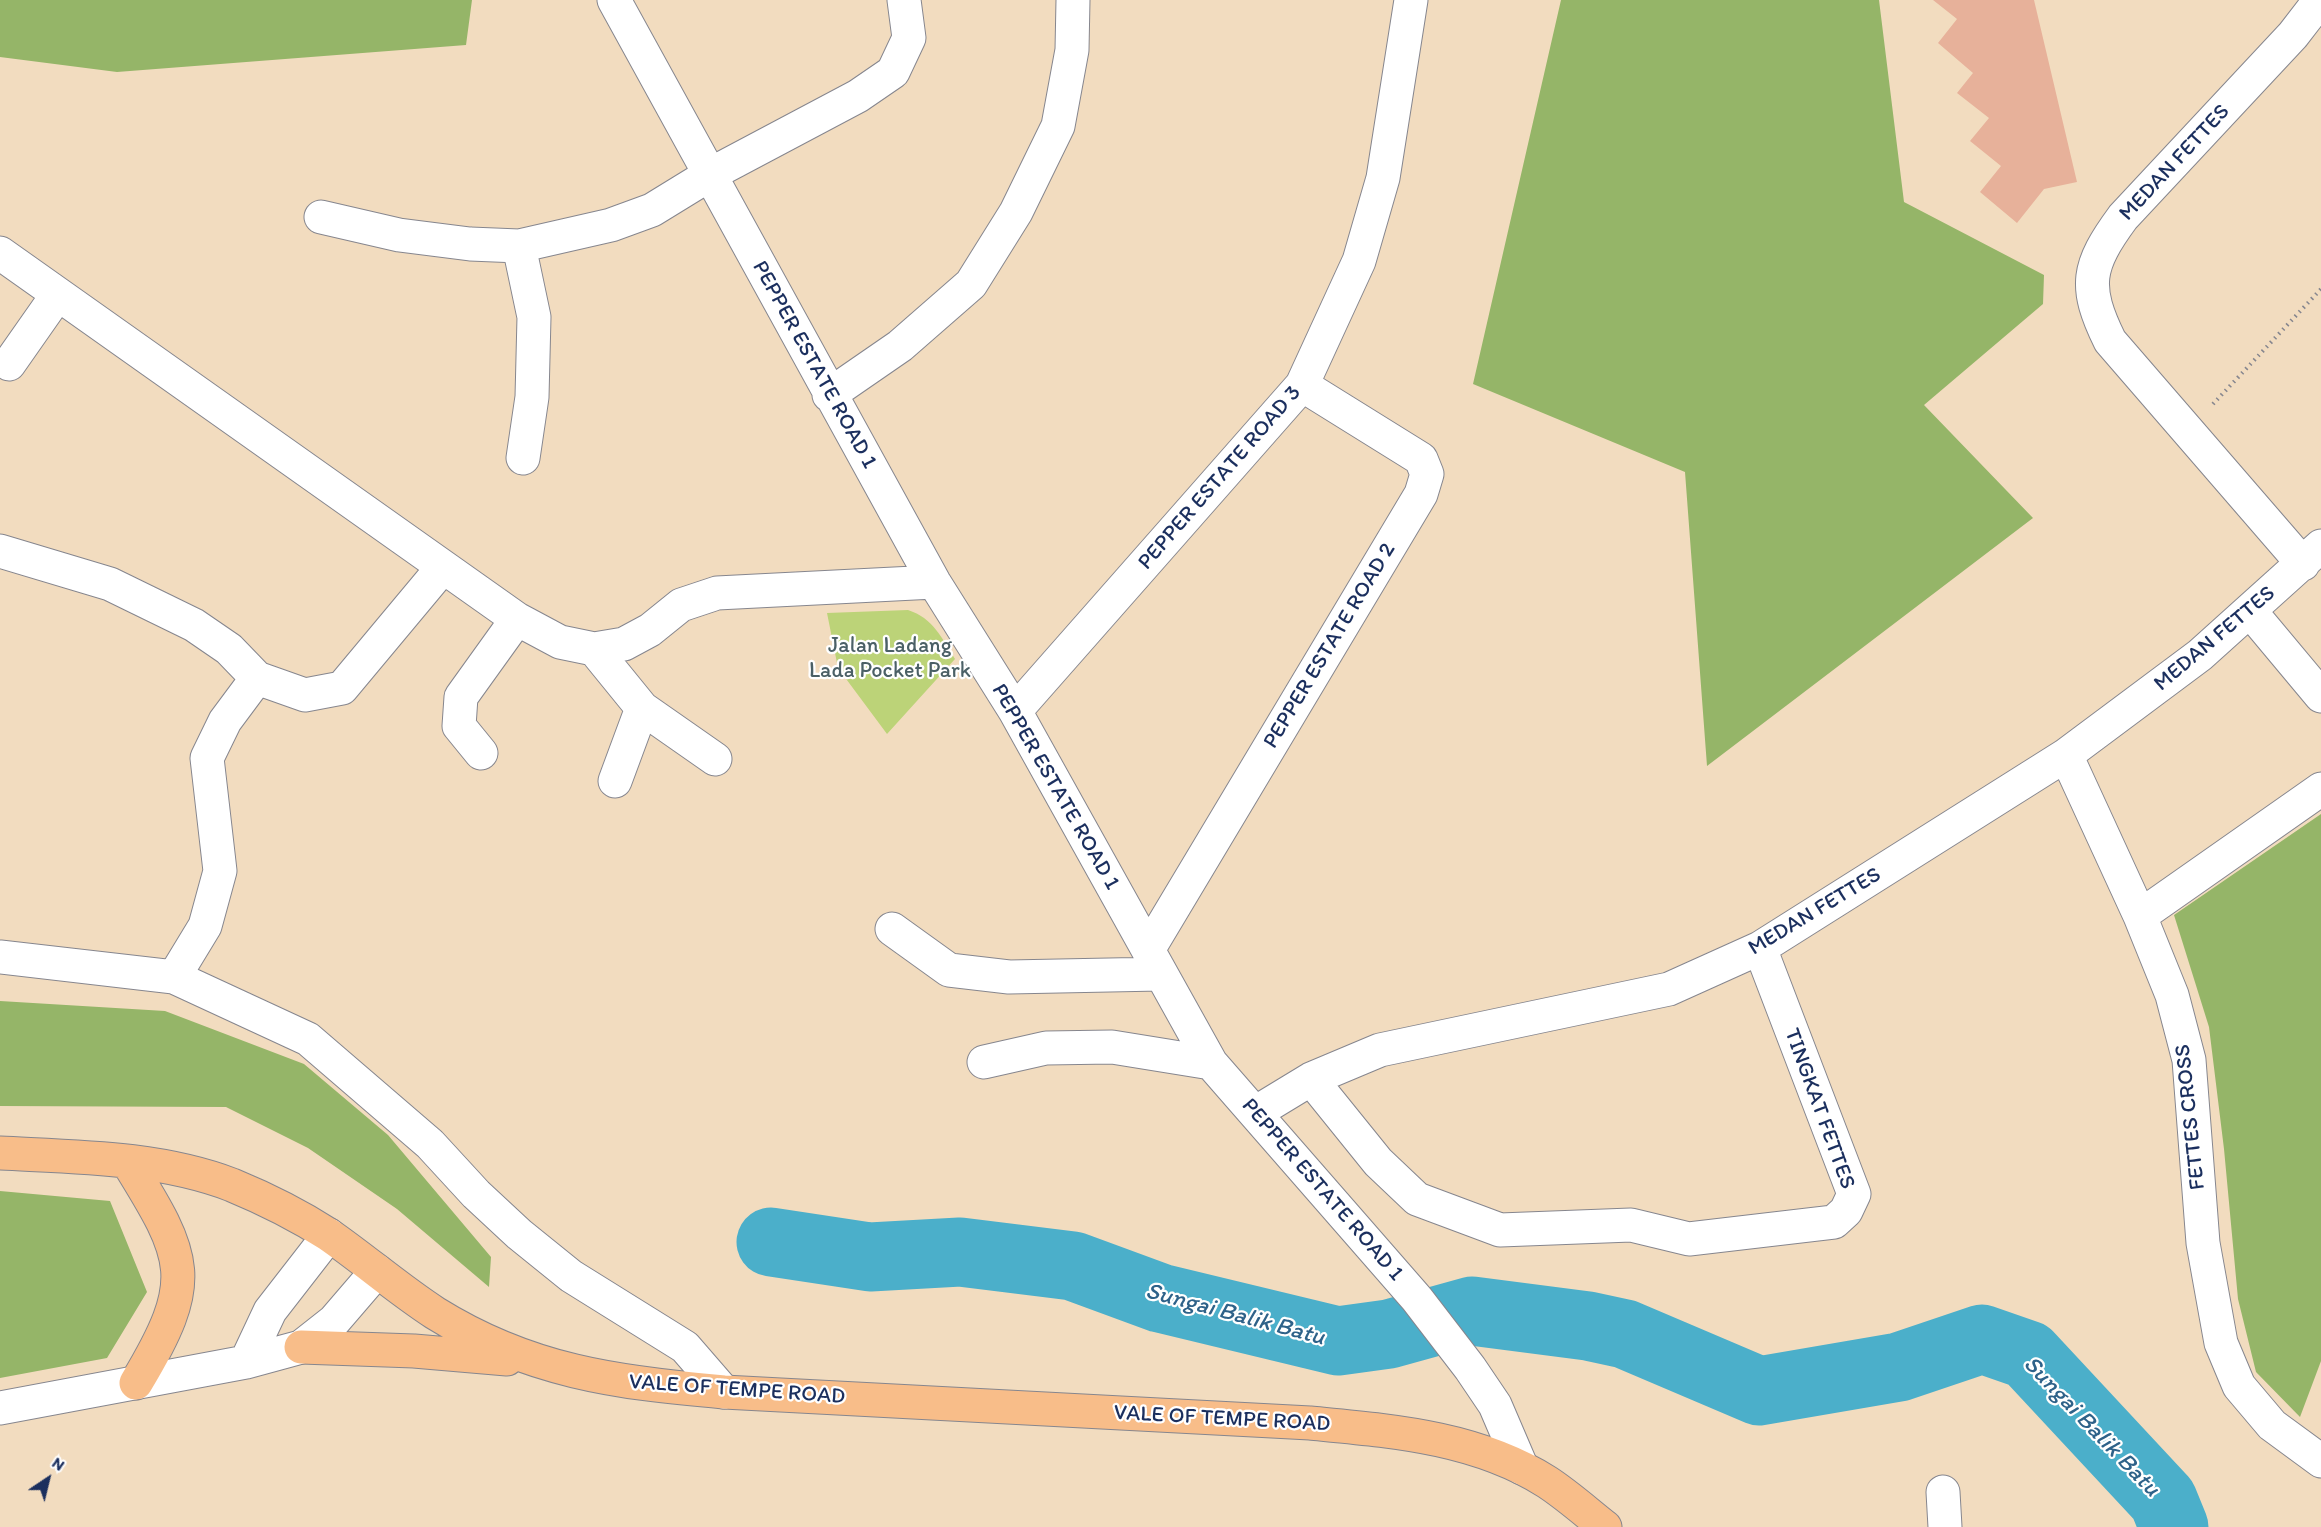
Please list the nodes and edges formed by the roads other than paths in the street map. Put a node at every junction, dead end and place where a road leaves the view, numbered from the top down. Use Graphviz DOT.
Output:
graph roads {
  1 [pos="614,0"];
  2 [pos="904,0"];
  3 [pos="1073,0"];
  4 [pos="1411,0"];
  5 [pos="2320,0"];
  6 [pos="709,175"];
  7 [pos="321,217"];
  8 [pos="519,246"];
  9 [pos="0,253"];
  10 [pos="58,294"];
  11 [pos="9,364"];
  12 [pos="1302,385"];
  13 [pos="830,395"];
  14 [pos="523,458"];
  15 [pos="2312,555"];
  16 [pos="2,557"];
  17 [pos="443,567"];
  18 [pos="934,582"];
  19 [pos="2250,612"];
  20 [pos="517,619"];
  21 [pos="594,649"];
  22 [pos="257,678"];
  23 [pos="2321,696"];
  24 [pos="642,708"];
  25 [pos="1015,711"];
  26 [pos="480,753"];
  27 [pos="2066,755"];
  28 [pos="715,759"];
  29 [pos="615,781"];
  30 [pos="2321,789"];
  31 [pos="2140,916"];
  32 [pos="892,929"];
  33 [pos="1760,948"];
  34 [pos="0,957"];
  35 [pos="1154,962"];
  36 [pos="174,977"];
  37 [pos="984,1062"];
  38 [pos="1211,1063"];
  39 [pos="1311,1078"];
  40 [pos="1255,1113"];
  41 [pos="0,1153"];
  42 [pos="127,1161"];
  43 [pos="329,1235"];
  44 [pos="377,1271"];
  45 [pos="301,1347"];
  46 [pos="246,1362"];
  47 [pos="536,1362"];
  48 [pos="136,1383"];
  49 [pos="724,1392"];
  50 [pos="0,1408"];
  51 [pos="2321,1461"];
  52 [pos="1522,1468"];
  53 [pos="1943,1492"];
  54 [pos="1605,1527"];
  55 [pos="1945,1527"];
  1 -- 6 [label="street, PEPPER ESTATE ROAD 1"];
  2 -- 6 [label="street"];
  3 -- 13 [label="street"];
  4 -- 12 [label="street, PEPPER ESTATE ROAD 3"];
  5 -- 15 [label="street, MEDAN FETTES"];
  6 -- 8 [label="street"];
  6 -- 13 [label="street, PEPPER ESTATE ROAD 1"];
  7 -- 8 [label="street"];
  8 -- 14 [label="street"];
  9 -- 10 [label="street"];
  10 -- 11 [label="street"];
  10 -- 17 [label="street"];
  12 -- 25 [label="street, PEPPER ESTATE ROAD 3"];
  12 -- 35 [label="street, PEPPER ESTATE ROAD 2"];
  13 -- 18 [label="street, PEPPER ESTATE ROAD 1"];
  15 -- 19 [label="street, MEDAN FETTES"];
  16 -- 22 [label="street"];
  17 -- 20 [label="street"];
  17 -- 22 [label="street"];
  18 -- 21 [label="street"];
  18 -- 25 [label="street, PEPPER ESTATE ROAD 1"];
  19 -- 23 [label="street"];
  19 -- 27 [label="street, MEDAN FETTES"];
  20 -- 21 [label="street"];
  20 -- 26 [label="street"];
  21 -- 24 [label="street"];
  22 -- 36 [label="street"];
  24 -- 28 [label="street"];
  24 -- 29 [label="street"];
  25 -- 35 [label="street, PEPPER ESTATE ROAD 1"];
  27 -- 31 [label="street, FETTES CROSS"];
  27 -- 33 [label="street, MEDAN FETTES"];
  30 -- 31 [label="street"];
  31 -- 51 [label="street, FETTES CROSS"];
  32 -- 35 [label="street"];
  33 -- 39 [label="street, MEDAN FETTES"];
  33 -- 39 [label="street, TINGKAT FETTES"];
  34 -- 36 [label="street"];
  35 -- 38 [label="street, PEPPER ESTATE ROAD 1"];
  36 -- 49 [label="street"];
  37 -- 38 [label="street"];
  38 -- 40 [label="street, PEPPER ESTATE ROAD 1"];
  39 -- 40 [label="street, MEDAN FETTES"];
  40 -- 52 [label="street, PEPPER ESTATE ROAD 1"];
  41 -- 42 [label="main road, VALE OF TEMPE ROAD"];
  42 -- 43 [label="main road, VALE OF TEMPE ROAD"];
  42 -- 48 [label="main road"];
  43 -- 44 [label="main road, VALE OF TEMPE ROAD"];
  43 -- 46 [label="street"];
  44 -- 45 [label="street"];
  44 -- 47 [label="main road, VALE OF TEMPE ROAD"];
  45 -- 46 [label="street"];
  45 -- 47 [label="main road"];
  46 -- 48 [label="street"];
  47 -- 49 [label="main road, VALE OF TEMPE ROAD"];
  48 -- 50 [label="street"];
  49 -- 52 [label="main road, VALE OF TEMPE ROAD"];
  52 -- 54 [label="main road, VALE OF TEMPE ROAD"];
  53 -- 55 [label="street"];
}
